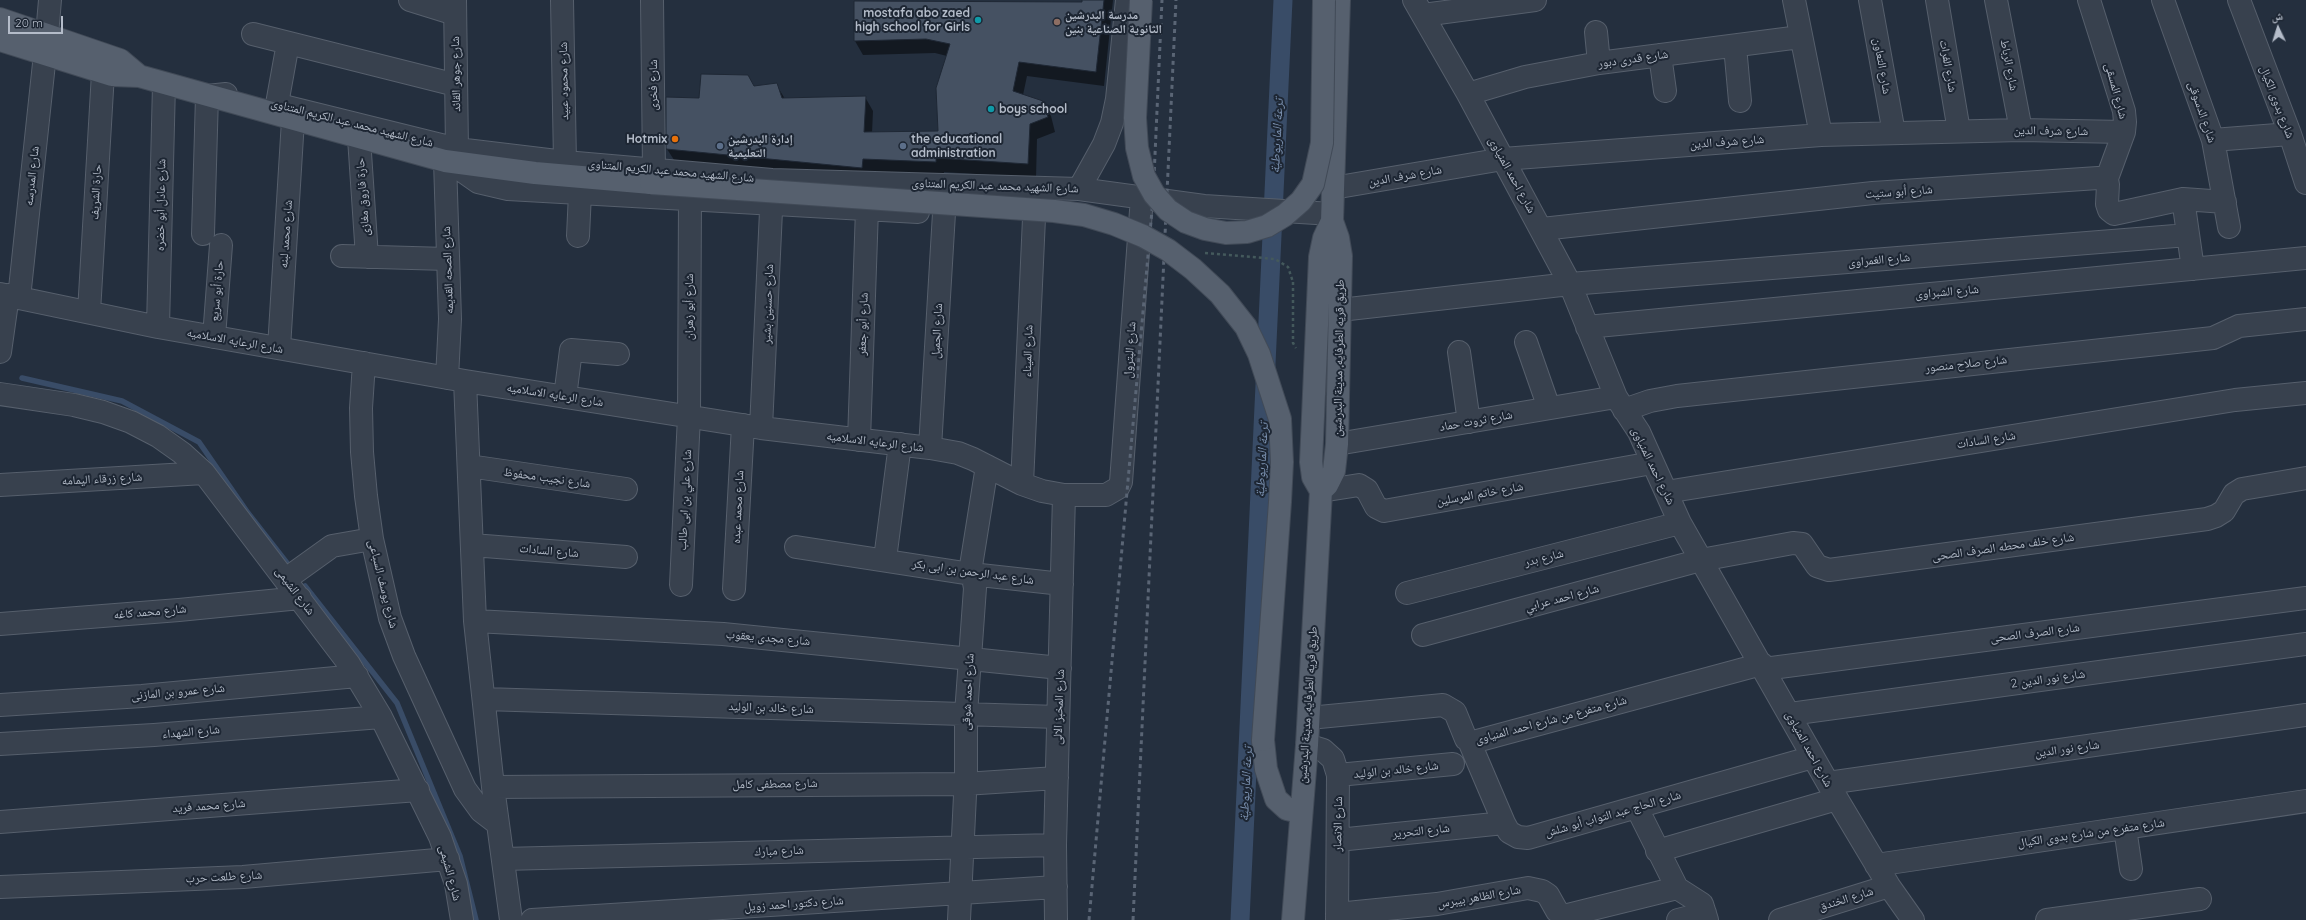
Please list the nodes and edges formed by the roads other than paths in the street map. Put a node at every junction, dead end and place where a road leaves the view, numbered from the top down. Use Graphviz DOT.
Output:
graph roads {
  1 [pos="50,0"];
  2 [pos="410,0"];
  3 [pos="562,0"];
  4 [pos="652,0"];
  5 [pos="1128,0"];
  6 [pos="1141,0"];
  7 [pos="1324,0"];
  8 [pos="1339,0"];
  9 [pos="1535,0"];
  10 [pos="1794,0"];
  11 [pos="1870,0"];
  12 [pos="1936,0"];
  13 [pos="1996,0"];
  14 [pos="2089,0"];
  15 [pos="2163,0"];
  16 [pos="2239,0"];
  17 [pos="455,7"];
  18 [pos="1419,8"];
  19 [pos="0,19"];
  20 [pos="1596,32"];
  21 [pos="253,34"];
  22 [pos="1800,37"];
  23 [pos="0,40"];
  24 [pos="288,43"];
  25 [pos="46,45"];
  26 [pos="1735,46"];
  27 [pos="1660,55"];
  28 [pos="1599,63"];
  29 [pos="103,73"];
  30 [pos="139,76"];
  31 [pos="164,84"];
  32 [pos="456,86"];
  33 [pos="1665,90"];
  34 [pos="1468,94"];
  35 [pos="207,96"];
  36 [pos="1740,101"];
  37 [pos="277,104"];
  38 [pos="293,120"];
  39 [pos="2021,130"];
  40 [pos="1959,132"];
  41 [pos="2124,132"];
  42 [pos="1894,133"];
  43 [pos="2290,134"];
  44 [pos="1821,135"];
  45 [pos="359,138"];
  46 [pos="2212,140"];
  47 [pos="451,158"];
  48 [pos="1503,159"];
  49 [pos="565,162"];
  50 [pos="652,176"];
  51 [pos="2305,177"];
  52 [pos="772,180"];
  53 [pos="2106,181"];
  54 [pos="1333,188"];
  55 [pos="1079,189"];
  56 [pos="580,193"];
  57 [pos="1142,197"];
  58 [pos="690,198"];
  59 [pos="2183,199"];
  60 [pos="2225,202"];
  61 [pos="771,204"];
  62 [pos="867,209"];
  63 [pos="944,213"];
  64 [pos="1332,217"];
  65 [pos="1034,218"];
  66 [pos="1139,224"];
  67 [pos="2229,227"];
  68 [pos="1542,229"];
  69 [pos="203,234"];
  70 [pos="2188,235"];
  71 [pos="578,236"];
  72 [pos="221,245"];
  73 [pos="342,256"];
  74 [pos="367,256"];
  75 [pos="2306,258"];
  76 [pos="448,259"];
  77 [pos="2193,269"];
  78 [pos="1570,284"];
  79 [pos="9,296"];
  80 [pos="1340,310"];
  81 [pos="89,312"];
  82 [pos="2306,319"];
  83 [pos="158,327"];
  84 [pos="1588,327"];
  85 [pos="214,337"];
  86 [pos="1526,342"];
  87 [pos="279,348"];
  88 [pos="0,352"];
  89 [pos="1459,352"];
  90 [pos="618,354"];
  91 [pos="364,364"];
  92 [pos="456,380"];
  93 [pos="2306,393"];
  94 [pos="0,394"];
  95 [pos="565,397"];
  96 [pos="1620,403"];
  97 [pos="1549,408"];
  98 [pos="689,416"];
  99 [pos="1469,422"];
  100 [pos="752,426"];
  101 [pos="859,440"];
  102 [pos="900,444"];
  103 [pos="1337,444"];
  104 [pos="930,448"];
  105 [pos="1652,463"];
  106 [pos="469,466"];
  107 [pos="987,466"];
  108 [pos="204,473"];
  109 [pos="2306,478"];
  110 [pos="1022,484"];
  111 [pos="0,485"];
  112 [pos="626,489"];
  113 [pos="1321,491"];
  114 [pos="1666,492"];
  115 [pos="1064,495"];
  116 [pos="1106,495"];
  117 [pos="1680,523"];
  118 [pos="372,539"];
  119 [pos="472,545"];
  120 [pos="796,547"];
  121 [pos="626,557"];
  122 [pos="885,559"];
  123 [pos="1701,560"];
  124 [pos="971,574"];
  125 [pos="286,579"];
  126 [pos="1062,584"];
  127 [pos="681,585"];
  128 [pos="734,589"];
  129 [pos="1407,593"];
  130 [pos="300,598"];
  131 [pos="2306,598"];
  132 [pos="475,621"];
  133 [pos="0,624"];
  134 [pos="1423,635"];
  135 [pos="2306,644"];
  136 [pos="969,659"];
  137 [pos="1763,666"];
  138 [pos="1060,668"];
  139 [pos="357,676"];
  140 [pos="484,699"];
  141 [pos="0,706"];
  142 [pos="966,714"];
  143 [pos="1790,714"];
  144 [pos="2306,715"];
  145 [pos="381,717"];
  146 [pos="1058,717"];
  147 [pos="1309,718"];
  148 [pos="1469,742"];
  149 [pos="0,744"];
  150 [pos="1308,744"];
  151 [pos="1813,756"];
  152 [pos="1453,764"];
  153 [pos="1338,775"];
  154 [pos="1057,778"];
  155 [pos="964,784"];
  156 [pos="493,787"];
  157 [pos="418,790"];
  158 [pos="1832,791"];
  159 [pos="2306,801"];
  160 [pos="1637,808"];
  161 [pos="1300,812"];
  162 [pos="0,822"];
  163 [pos="1504,823"];
  164 [pos="498,824"];
  165 [pos="2125,828"];
  166 [pos="1338,840"];
  167 [pos="1055,845"];
  168 [pos="962,846"];
  169 [pos="1657,851"];
  170 [pos="448,859"];
  171 [pos="503,859"];
  172 [pos="1876,865"];
  173 [pos="2130,869"];
  174 [pos="1889,886"];
  175 [pos="0,887"];
  176 [pos="1056,887"];
  177 [pos="1676,888"];
  178 [pos="960,893"];
  179 [pos="2200,899"];
  180 [pos="1706,916"];
  181 [pos="1337,917"];
  182 [pos="462,920"];
  183 [pos="512,920"];
  184 [pos="532,920"];
  185 [pos="959,920"];
  186 [pos="1056,920"];
  187 [pos="1293,920"];
  188 [pos="1678,920"];
  189 [pos="1780,920"];
  190 [pos="1913,920"];
  191 [pos="2047,920"];
  1 -- 25 [label="street, شارع المدرسه"];
  2 -- 17 [label="street"];
  3 -- 49 [label="street, شارع محمود عبيد"];
  4 -- 50 [label="street, شارع فخرى"];
  5 -- 55 [label="street"];
  6 -- 7 [label="main road, bridge"];
  8 -- 54 [label="main road, طريق قريه الطرفايه, مدينة البدرشين"];
  9 -- 18 [label="street"];
  10 -- 22 [label="street"];
  11 -- 42 [label="street, شارع التعاون"];
  12 -- 40 [label="street, شارع الفرات"];
  13 -- 39 [label="street, شارع الرباط"];
  14 -- 41 [label="street, شارع المسقى"];
  15 -- 46 [label="street, شارع الدسوقى"];
  16 -- 43 [label="street, شارع بدوى الكيال"];
  17 -- 32 [label="street, شارع جوهر القائد"];
  18 -- 34 [label="street, شارع احمد المنياوى"];
  19 -- 25 [label="main road"];
  20 -- 28 [label="street"];
  21 -- 24 [label="street"];
  22 -- 26 [label="street, شارع قدرى دبور"];
  22 -- 44 [label="street"];
  23 -- 25 [label="main road"];
  24 -- 32 [label="street"];
  24 -- 37 [label="street"];
  25 -- 29 [label="main road"];
  25 -- 30 [label="main road"];
  25 -- 79 [label="street, شارع المدرسه"];
  26 -- 27 [label="street, شارع قدرى دبور"];
  26 -- 36 [label="street"];
  27 -- 28 [label="street, شارع قدرى دبور"];
  27 -- 33 [label="street"];
  28 -- 34 [label="street, شارع قدرى دبور"];
  29 -- 30 [label="main road"];
  29 -- 81 [label="street, حارة الشريف"];
  30 -- 31 [label="main road"];
  31 -- 35 [label="main road"];
  31 -- 83 [label="street, شارع عادل أبو خضره"];
  32 -- 47 [label="street, شارع جوهر القائد"];
  34 -- 48 [label="street, شارع احمد المنياوى"];
  35 -- 37 [label="street, شارع الشهيد محمد عبد الكريم المتناوى"];
  35 -- 38 [label="main road"];
  35 -- 69 [label="street"];
  37 -- 47 [label="street, شارع الشهيد محمد عبد الكريم المتناوى"];
  38 -- 45 [label="main road"];
  38 -- 87 [label="street, شارع محمد لبنه"];
  39 -- 40 [label="street, شارع شرف الدين"];
  39 -- 41 [label="street, شارع شرف الدين"];
  40 -- 42 [label="street, شارع شرف الدين"];
  41 -- 53 [label="street, شارع المسقى"];
  42 -- 44 [label="street, شارع شرف الدين"];
  43 -- 46 [label="street"];
  43 -- 51 [label="street, شارع بدوى الكيال"];
  44 -- 48 [label="street, شارع شرف الدين"];
  45 -- 47 [label="main road"];
  45 -- 74 [label="street, حارة فاروق مغازى"];
  46 -- 60 [label="street, شارع الدسوقى"];
  47 -- 49 [label="street, شارع الشهيد محمد عبد الكريم المتناوى"];
  47 -- 50 [label="main road"];
  47 -- 56 [label="street, شارع الشهيد محمد عبد الكريم المتناوى"];
  47 -- 76 [label="street, شارع الصحه القديمه"];
  48 -- 54 [label="street, شارع شرف الدين"];
  48 -- 68 [label="street, شارع احمد المنياوى"];
  49 -- 50 [label="street, شارع الشهيد محمد عبد الكريم المتناوى"];
  50 -- 52 [label="street, شارع الشهيد محمد عبد الكريم المتناوى"];
  50 -- 161 [label="main road, bridge"];
  52 -- 55 [label="street, شارع الشهيد محمد عبد الكريم المتناوى"];
  52 -- 61 [label="street, شارع حسنين بشير"];
  53 -- 59 [label="street"];
  53 -- 68 [label="street, شارع أبو ستيت"];
  54 -- 64 [label="main road, طريق قريه الطرفايه, مدينة البدرشين"];
  55 -- 57 [label="street, شارع الشهيد محمد عبد الكريم المتناوى"];
  56 -- 58 [label="street, شارع الشهيد محمد عبد الكريم المتناوى"];
  56 -- 71 [label="street"];
  57 -- 64 [label="street, شارع الشهيد محمد عبد الكريم المتناوى"];
  57 -- 66 [label="street, شارع البترول"];
  58 -- 61 [label="street, شارع الشهيد محمد عبد الكريم المتناوى"];
  58 -- 98 [label="street, شارع أبو زهران"];
  59 -- 60 [label="street"];
  59 -- 70 [label="street"];
  60 -- 67 [label="street, شارع الدسوقى"];
  61 -- 62 [label="street, شارع الشهيد محمد عبد الكريم المتناوى"];
  61 -- 100 [label="street, شارع حسنين بشير"];
  62 -- 63 [label="street, شارع الشهيد محمد عبد الكريم المتناوى"];
  62 -- 101 [label="street, شارع أبو جعفر"];
  63 -- 65 [label="street, شارع الشهيد محمد عبد الكريم المتناوى"];
  63 -- 104 [label="street, شارع الجميل"];
  64 -- 80 [label="main road, طريق قريه الطرفايه, مدينة البدرشين"];
  64 -- 113 [label="main road, طريق قريه الطرفايه, مدينة البدرشين"];
  65 -- 66 [label="street, شارع الشهيد محمد عبد الكريم المتناوى"];
  65 -- 110 [label="street, شارع الميناء"];
  66 -- 116 [label="street, شارع البترول"];
  68 -- 78 [label="street, شارع احمد المنياوى"];
  70 -- 77 [label="street"];
  70 -- 78 [label="street, شارع الغمراوى"];
  72 -- 85 [label="street, حارة أبو سريع"];
  73 -- 74 [label="street"];
  74 -- 76 [label="street"];
  75 -- 77 [label="street, شارع الشبراوى"];
  76 -- 92 [label="street, شارع الصحه القديمه"];
  77 -- 84 [label="street, شارع الشبراوى"];
  78 -- 80 [label="street, شارع الغمراوى"];
  78 -- 84 [label="street, شارع احمد المنياوى"];
  79 -- 81 [label="street, شارع الرعايه الاسلاميه"];
  79 -- 88 [label="street, شارع المدرسه"];
  80 -- 103 [label="main road, طريق قريه الطرفايه, مدينة البدرشين"];
  81 -- 83 [label="street, شارع الرعايه الاسلاميه"];
  82 -- 96 [label="street, شارع صلاح منصور"];
  83 -- 85 [label="street, شارع الرعايه الاسلاميه"];
  84 -- 96 [label="street, شارع احمد المنياوى"];
  85 -- 87 [label="street, شارع الرعايه الاسلاميه"];
  86 -- 97 [label="street"];
  87 -- 91 [label="street, شارع الرعايه الاسلاميه"];
  89 -- 99 [label="street"];
  90 -- 95 [label="street"];
  91 -- 92 [label="street, شارع الرعايه الاسلاميه"];
  91 -- 118 [label="street, شارع يوسف السباعى"];
  92 -- 95 [label="street, شارع الرعايه الاسلاميه"];
  92 -- 106 [label="street"];
  93 -- 114 [label="street, شارع السادات"];
  94 -- 108 [label="street, شارع الشيمى"];
  95 -- 98 [label="street, شارع الرعايه الاسلاميه"];
  96 -- 97 [label="street, شارع ثروت حماد"];
  96 -- 105 [label="street, شارع احمد المنياوى"];
  97 -- 99 [label="street, شارع ثروت حماد"];
  98 -- 100 [label="street, شارع الرعايه الاسلاميه"];
  98 -- 127 [label="street, شارع علي بن ابى طالب"];
  99 -- 103 [label="street, شارع ثروت حماد"];
  100 -- 101 [label="street, شارع الرعايه الاسلاميه"];
  100 -- 128 [label="street, شارع محمد عبده"];
  101 -- 102 [label="street, شارع الرعايه الاسلاميه"];
  102 -- 104 [label="street, شارع الرعايه الاسلاميه"];
  102 -- 122 [label="street"];
  103 -- 113 [label="main road, طريق قريه الطرفايه, مدينة البدرشين"];
  104 -- 107 [label="street, شارع الرعايه الاسلاميه"];
  105 -- 113 [label="street, شارع خاتم المرسلين"];
  105 -- 114 [label="street, شارع احمد المنياوى"];
  106 -- 112 [label="street, شارع نجيب محفوظ"];
  106 -- 119 [label="street"];
  107 -- 110 [label="street, شارع الرعايه الاسلاميه"];
  107 -- 124 [label="street, شارع احمد شوقى"];
  108 -- 111 [label="street, شارع زرقاء اليمامه"];
  108 -- 125 [label="street, شارع الشيمى"];
  109 -- 123 [label="street, شارع خلف محطه الصرف الصحى"];
  110 -- 115 [label="street, شارع الرعايه الاسلاميه"];
  113 -- 147 [label="main road, طريق قريه الطرفايه, مدينة البدرشين"];
  114 -- 117 [label="street, شارع احمد المنياوى"];
  115 -- 116 [label="street, شارع الرعايه الاسلاميه"];
  115 -- 126 [label="street, شارع المخبز الالى"];
  117 -- 123 [label="street, شارع احمد المنياوى"];
  117 -- 129 [label="street, شارع بدر"];
  118 -- 125 [label="street"];
  118 -- 164 [label="street, شارع يوسف السباعى"];
  119 -- 121 [label="street, شارع السادات"];
  119 -- 132 [label="street"];
  120 -- 122 [label="street, شارع عبد الرحمن بن ابى بكر"];
  122 -- 124 [label="street, شارع عبد الرحمن بن ابى بكر"];
  123 -- 134 [label="street, شارع احمد عرابي"];
  123 -- 137 [label="street, شارع احمد المنياوى"];
  124 -- 126 [label="street, شارع عبد الرحمن بن ابى بكر"];
  124 -- 136 [label="street, شارع احمد شوقى"];
  125 -- 130 [label="street, شارع الشيمى"];
  126 -- 138 [label="street, شارع المخبز الالى"];
  130 -- 133 [label="street, شارع محمد كاغه"];
  130 -- 139 [label="street, شارع الشيمى"];
  131 -- 137 [label="street, شارع الصرف الصحى"];
  132 -- 136 [label="street, شارع مجدى يعقوب"];
  132 -- 140 [label="street"];
  135 -- 143 [label="street, شارع نور الدين 2"];
  136 -- 138 [label="street, شارع مجدى يعقوب"];
  136 -- 142 [label="street, شارع احمد شوقى"];
  137 -- 143 [label="street, شارع احمد المنياوى"];
  137 -- 148 [label="street, شارع متفرع من شارع احمد المنياوى"];
  138 -- 146 [label="street, شارع المخبز الالى"];
  139 -- 141 [label="street, شارع عمرو بن المازنى"];
  139 -- 145 [label="street, شارع الشيمى"];
  140 -- 142 [label="street, شارع خالد بن الوليد"];
  140 -- 156 [label="street"];
  142 -- 146 [label="street, شارع خالد بن الوليد"];
  142 -- 155 [label="street, شارع احمد شوقى"];
  143 -- 151 [label="street, شارع احمد المنياوى"];
  144 -- 158 [label="street, شارع نور الدين"];
  145 -- 149 [label="street, شارع الشهداء"];
  145 -- 157 [label="street, شارع الشيمى"];
  146 -- 154 [label="street, شارع المخبز الالى"];
  147 -- 148 [label="street, شارع متفرع من شارع احمد المنياوى"];
  147 -- 150 [label="main road, طريق قريه الطرفايه, مدينة البدرشين"];
  148 -- 163 [label="street, شارع الحاج عبد التواب أبو شلش"];
  150 -- 153 [label="street, شارع الانصار"];
  150 -- 161 [label="main road, طريق قريه الطرفايه, مدينة البدرشين"];
  151 -- 158 [label="street, شارع احمد المنياوى"];
  151 -- 160 [label="street, شارع الحاج عبد التواب أبو شلش"];
  152 -- 153 [label="street, شارع خالد بن الوليد"];
  153 -- 166 [label="street, شارع الانصار"];
  154 -- 155 [label="street, شارع مصطفى كامل"];
  154 -- 167 [label="street, شارع المخبز الالى"];
  155 -- 156 [label="street, شارع مصطفى كامل"];
  155 -- 168 [label="street, شارع احمد شوقى"];
  156 -- 164 [label="street"];
  157 -- 162 [label="street, شارع محمد فريد"];
  157 -- 170 [label="street, شارع الشيمى"];
  158 -- 169 [label="street, شارع نور الدين"];
  158 -- 172 [label="street, شارع احمد المنياوى"];
  159 -- 165 [label="street, شارع متفرع من شارع بدوى الكيال"];
  160 -- 163 [label="street, شارع الحاج عبد التواب أبو شلش"];
  160 -- 169 [label="street"];
  161 -- 187 [label="main road, طريق قريه الطرفايه, مدينة البدرشين"];
  163 -- 166 [label="street, شارع التحرير"];
  164 -- 171 [label="street"];
  165 -- 172 [label="street, شارع متفرع من شارع بدوى الكيال"];
  165 -- 173 [label="street"];
  166 -- 181 [label="street, شارع الانصار"];
  167 -- 168 [label="street, شارع مبارك"];
  167 -- 176 [label="street, شارع المخبز الالى"];
  168 -- 171 [label="street, شارع مبارك"];
  168 -- 178 [label="street, شارع احمد شوقى"];
  169 -- 177 [label="street"];
  170 -- 175 [label="street, شارع طلعت حرب"];
  170 -- 182 [label="street, شارع الشيمى"];
  171 -- 183 [label="street"];
  172 -- 174 [label="street, شارع احمد المنياوى"];
  174 -- 189 [label="street, شارع الخندق"];
  174 -- 190 [label="street, شارع احمد المنياوى"];
  176 -- 178 [label="street, شارع دكتور احمد زويل"];
  176 -- 186 [label="street, شارع المخبز الالى"];
  177 -- 180 [label="street"];
  177 -- 181 [label="street, شارع الظاهر بيبرس"];
  178 -- 184 [label="street, شارع دكتور احمد زويل"];
  178 -- 185 [label="street, شارع احمد شوقى"];
  179 -- 191 [label="street"];
  180 -- 188 [label="street"];
}
